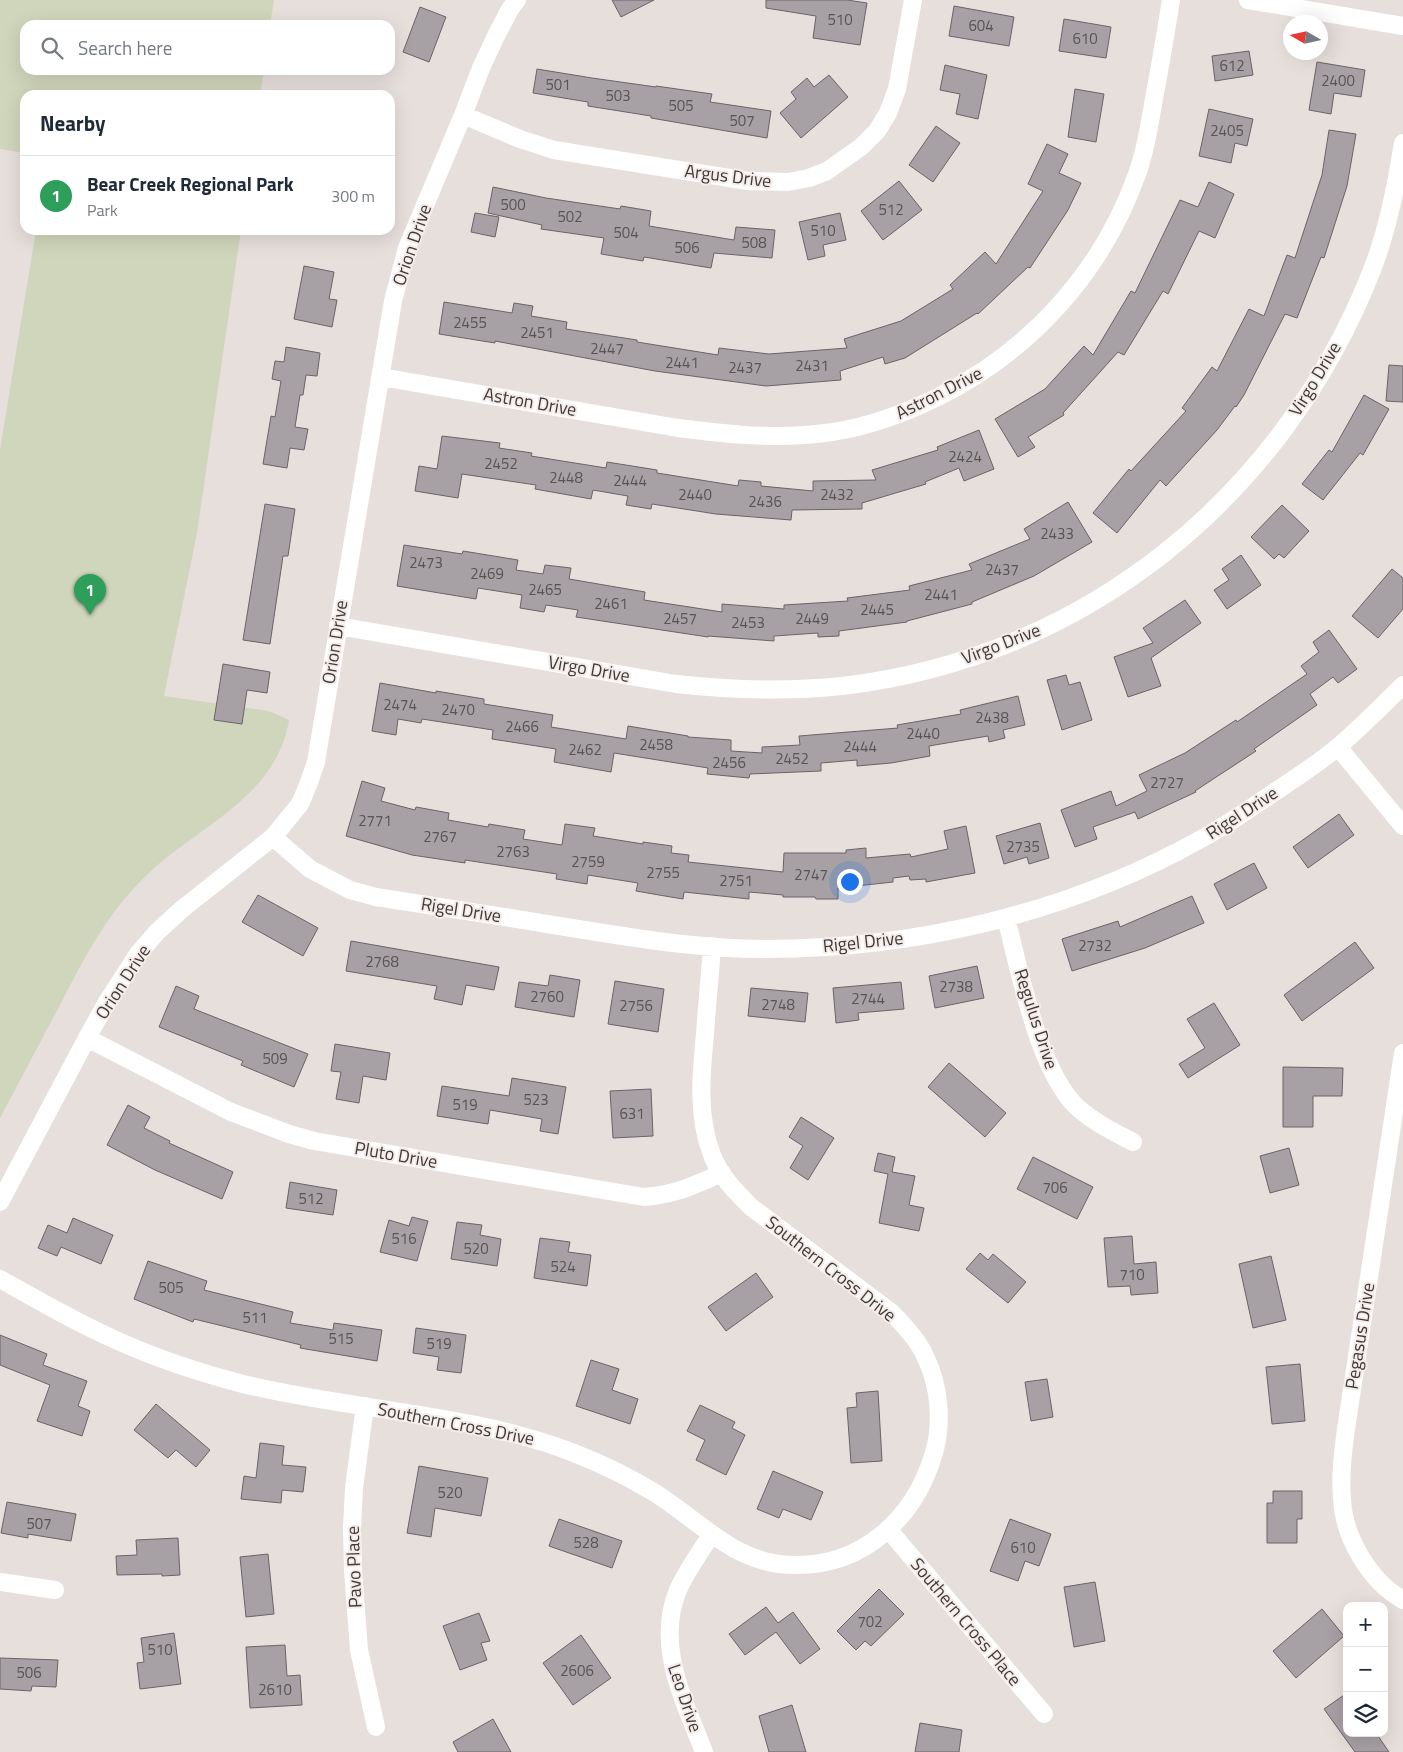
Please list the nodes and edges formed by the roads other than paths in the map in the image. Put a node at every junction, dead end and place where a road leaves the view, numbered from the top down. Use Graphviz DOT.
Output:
graph roads {
  1 [pos="517,0"];
  2 [pos="913,0"];
  3 [pos="1171,0"];
  4 [pos="1248,0"];
  5 [pos="1403,26"];
  6 [pos="463,115"];
  7 [pos="1403,143"];
  8 [pos="381,377"];
  9 [pos="338,626"];
  10 [pos="1403,685"];
  11 [pos="1338,747"];
  12 [pos="1403,826"];
  13 [pos="273,838"];
  14 [pos="1006,918"];
  15 [pos="712,946"];
  16 [pos="87,1038"];
  17 [pos="1403,1053"];
  18 [pos="1133,1142"];
  19 [pos="722,1173"];
  20 [pos="0,1202"];
  21 [pos="0,1279"];
  22 [pos="365,1406"];
  23 [pos="888,1530"];
  24 [pos="712,1534"];
  25 [pos="0,1582"];
  26 [pos="56,1590"];
  27 [pos="1403,1600"];
  28 [pos="1044,1714"];
  29 [pos="376,1727"];
  30 [pos="704,1752"];
  1 -- 6 [label="street, Orion Drive"];
  2 -- 6 [label="street, Argus Drive"];
  3 -- 8 [label="street, Astron Drive"];
  4 -- 5 [label="street"];
  6 -- 8 [label="street, Orion Drive"];
  7 -- 9 [label="street, Virgo Drive"];
  8 -- 9 [label="street, Orion Drive"];
  9 -- 13 [label="street, Orion Drive"];
  10 -- 11 [label="street, Rigel Drive"];
  11 -- 12 [label="street"];
  11 -- 14 [label="street, Rigel Drive"];
  13 -- 15 [label="street, Rigel Drive"];
  13 -- 16 [label="street, Orion Drive"];
  14 -- 15 [label="street, Rigel Drive"];
  14 -- 18 [label="street, Regulus Drive"];
  15 -- 19 [label="street, Southern Cross Drive"];
  16 -- 19 [label="street, Pluto Drive"];
  16 -- 20 [label="street, Orion Drive"];
  17 -- 27 [label="street, Pegasus Drive"];
  19 -- 23 [label="street, Southern Cross Drive"];
  21 -- 22 [label="street, Southern Cross Drive"];
  22 -- 24 [label="street, Southern Cross Drive"];
  22 -- 29 [label="street, Pavo Place"];
  23 -- 24 [label="street, Southern Cross Drive"];
  23 -- 28 [label="street, Southern Cross Place"];
  24 -- 30 [label="street, Leo Drive"];
  25 -- 26 [label="street"];
}
